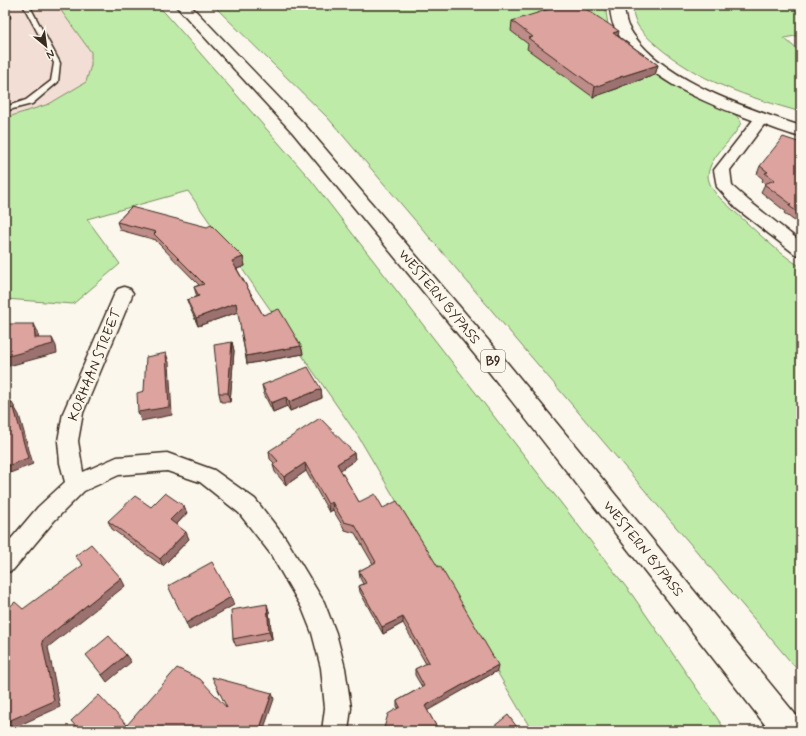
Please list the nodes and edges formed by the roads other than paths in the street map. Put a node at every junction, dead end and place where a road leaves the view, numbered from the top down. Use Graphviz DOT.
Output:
graph roads {
  1 [pos="26,5"];
  2 [pos="182,5"];
  3 [pos="616,5"];
  4 [pos="5,109"];
  5 [pos="762,118"];
  6 [pos="801,132"];
  7 [pos="801,250"];
  8 [pos="124,293"];
  9 [pos="76,485"];
  10 [pos="5,563"];
  11 [pos="335,731"];
  12 [pos="789,731"];
  1 -- 4 [label="lane"];
  2 -- 12 [label="main road, WESTERN BYPASS / B9"];
  3 -- 5 [label="main road"];
  5 -- 6 [label="main road"];
  5 -- 7 [label="street"];
  8 -- 9 [label="street, KORHAAN STREET"];
  9 -- 10 [label="street"];
  9 -- 11 [label="street"];
}
